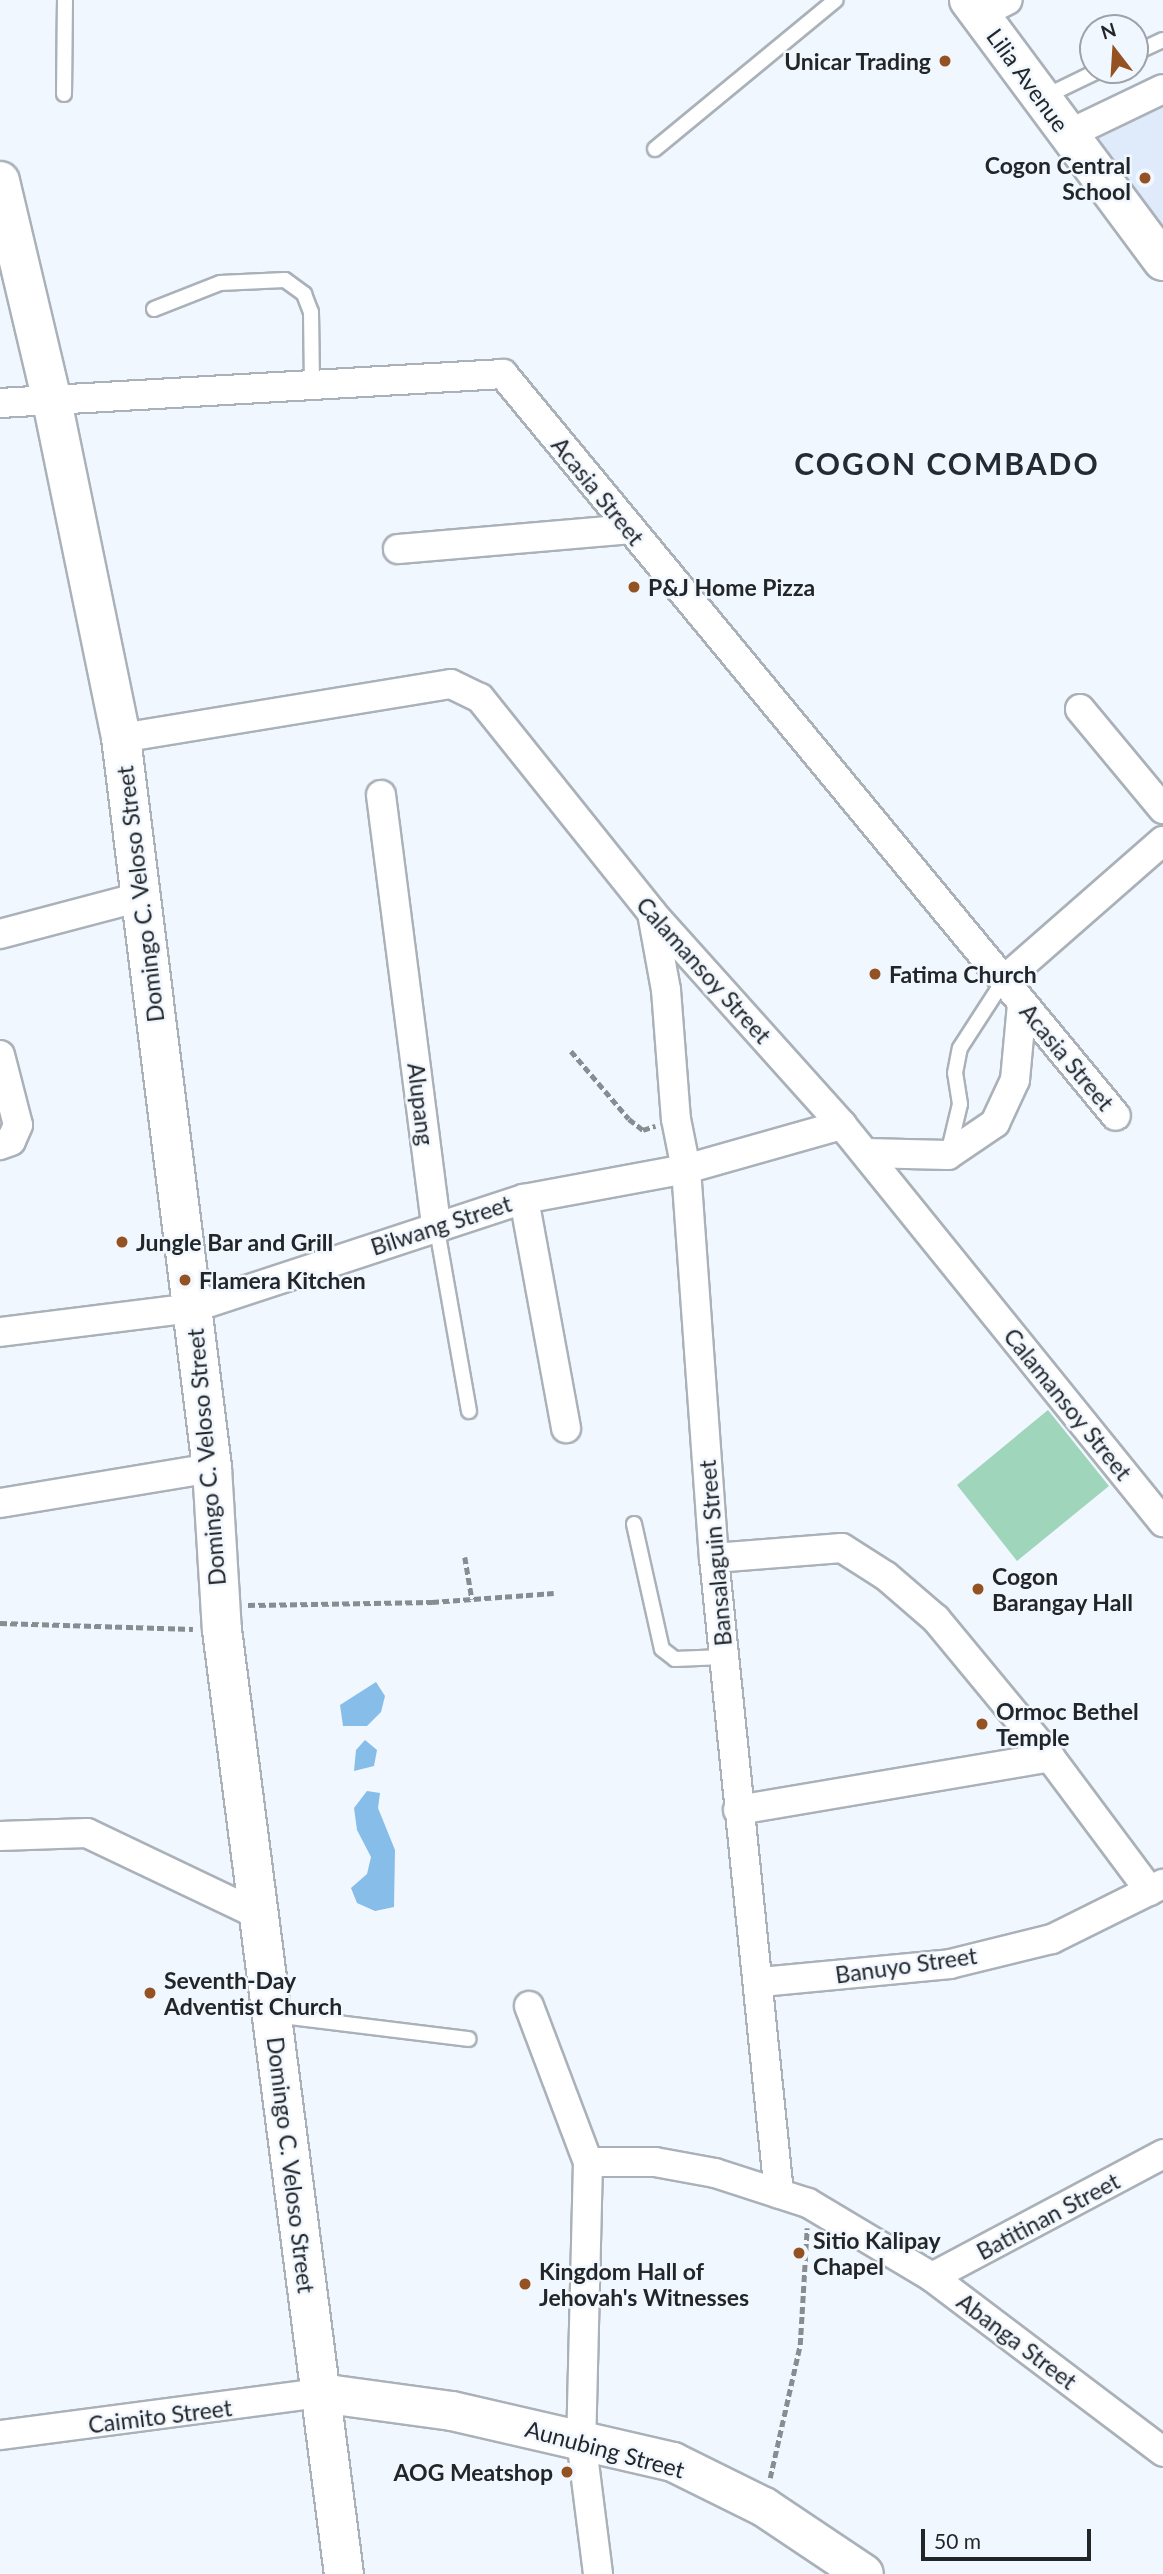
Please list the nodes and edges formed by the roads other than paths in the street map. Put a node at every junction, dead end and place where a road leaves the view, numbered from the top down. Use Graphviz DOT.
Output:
graph roads {
  1 [pos="65,0"];
  2 [pos="836,0"];
  3 [pos="986,5"];
  4 [pos="1079,80"];
  5 [pos="1163,89"];
  6 [pos="64,94"];
  7 [pos="1041,98"];
  8 [pos="1067,135"];
  9 [pos="655,149"];
  10 [pos="0,181"];
  11 [pos="1163,261"];
  12 [pos="154,309"];
  13 [pos="313,384"];
  14 [pos="52,401"];
  15 [pos="0,403"];
  16 [pos="629,529"];
  17 [pos="398,549"];
  18 [pos="1080,709"];
  19 [pos="121,738"];
  20 [pos="382,795"];
  21 [pos="1163,809"];
  22 [pos="1163,841"];
  23 [pos="140,897"];
  24 [pos="652,913"];
  25 [pos="0,934"];
  26 [pos="1004,980"];
  27 [pos="1022,1005"];
  28 [pos="0,1055"];
  29 [pos="1116,1116"];
  30 [pos="842,1125"];
  31 [pos="0,1145"];
  32 [pos="866,1153"];
  33 [pos="948,1155"];
  34 [pos="686,1168"];
  35 [pos="524,1199"];
  36 [pos="436,1224"];
  37 [pos="192,1308"];
  38 [pos="0,1332"];
  39 [pos="469,1411"];
  40 [pos="566,1428"];
  41 [pos="212,1468"];
  42 [pos="0,1503"];
  43 [pos="1163,1522"];
  44 [pos="634,1524"];
  45 [pos="714,1558"];
  46 [pos="723,1657"];
  47 [pos="1050,1756"];
  48 [pos="738,1810"];
  49 [pos="0,1836"];
  50 [pos="1157,1888"];
  51 [pos="259,1915"];
  52 [pos="761,1982"];
  53 [pos="529,2006"];
  54 [pos="272,2015"];
  55 [pos="468,2039"];
  56 [pos="1163,2154"];
  57 [pos="588,2162"];
  58 [pos="779,2194"];
  59 [pos="932,2277"];
  60 [pos="320,2393"];
  61 [pos="0,2435"];
  62 [pos="581,2439"];
  63 [pos="1158,2441"];
  64 [pos="344,2574"];
  65 [pos="598,2574"];
  66 [pos="864,2574"];
  1 -- 6 [label="lane"];
  2 -- 9 [label="lane"];
  3 -- 7 [label="main road, Lilia Avenue"];
  4 -- 7 [label="lane"];
  5 -- 8 [label="street"];
  7 -- 8 [label="main road, Lilia Avenue"];
  8 -- 11 [label="main road, Lilia Avenue"];
  10 -- 14 [label="main road, Domingo C. Veloso Street"];
  12 -- 13 [label="lane"];
  13 -- 14 [label="street, Acasia Street"];
  13 -- 16 [label="street, Acasia Street"];
  14 -- 15 [label="street, Acasia Street"];
  14 -- 19 [label="main road, Domingo C. Veloso Street"];
  16 -- 17 [label="street"];
  16 -- 26 [label="street, Acasia Street"];
  18 -- 21 [label="street"];
  19 -- 23 [label="main road, Domingo C. Veloso Street"];
  19 -- 24 [label="street, Calamansoy Street"];
  20 -- 36 [label="street, Alupang"];
  22 -- 26 [label="street"];
  23 -- 25 [label="street"];
  23 -- 37 [label="main road, Domingo C. Veloso Street"];
  24 -- 30 [label="street, Calamansoy Street"];
  24 -- 34 [label="street, Bansalaguin Street"];
  26 -- 27 [label="street, Acasia Street"];
  26 -- 33 [label="lane"];
  27 -- 29 [label="street, Acasia Street"];
  27 -- 33 [label="street"];
  28 -- 31 [label="street"];
  30 -- 32 [label="street, Calamansoy Street"];
  30 -- 34 [label="street, Bilwang Street"];
  32 -- 33 [label="street"];
  32 -- 43 [label="street, Calamansoy Street"];
  34 -- 35 [label="street, Bilwang Street"];
  34 -- 45 [label="street, Bansalaguin Street"];
  35 -- 36 [label="street, Bilwang Street"];
  35 -- 40 [label="street"];
  36 -- 37 [label="street, Bilwang Street"];
  36 -- 39 [label="lane, Alupang"];
  37 -- 38 [label="street, Bilwang Street"];
  37 -- 41 [label="main road, Domingo C. Veloso Street"];
  41 -- 42 [label="street"];
  41 -- 51 [label="main road, Domingo C. Veloso Street"];
  44 -- 46 [label="lane"];
  45 -- 46 [label="street, Bansalaguin Street"];
  45 -- 47 [label="street"];
  46 -- 48 [label="street, Bansalaguin Street"];
  47 -- 48 [label="street"];
  47 -- 50 [label="street"];
  48 -- 52 [label="street, Bansalaguin Street"];
  49 -- 51 [label="street"];
  50 -- 52 [label="street, Banuyo Street"];
  51 -- 54 [label="main road, Domingo C. Veloso Street"];
  52 -- 58 [label="street, Bansalaguin Street"];
  53 -- 57 [label="street"];
  54 -- 55 [label="lane"];
  54 -- 60 [label="main road, Domingo C. Veloso Street"];
  56 -- 59 [label="street, Batitinan Street"];
  57 -- 58 [label="street, Abanga Street"];
  57 -- 62 [label="street"];
  58 -- 59 [label="street, Abanga Street"];
  59 -- 63 [label="street, Abanga Street"];
  60 -- 61 [label="street, Caimito Street"];
  60 -- 62 [label="main road, Aunubing Street"];
  60 -- 64 [label="main road, Domingo C. Veloso Street"];
  62 -- 65 [label="street"];
  62 -- 66 [label="main road, Aunubing Street"];
}
